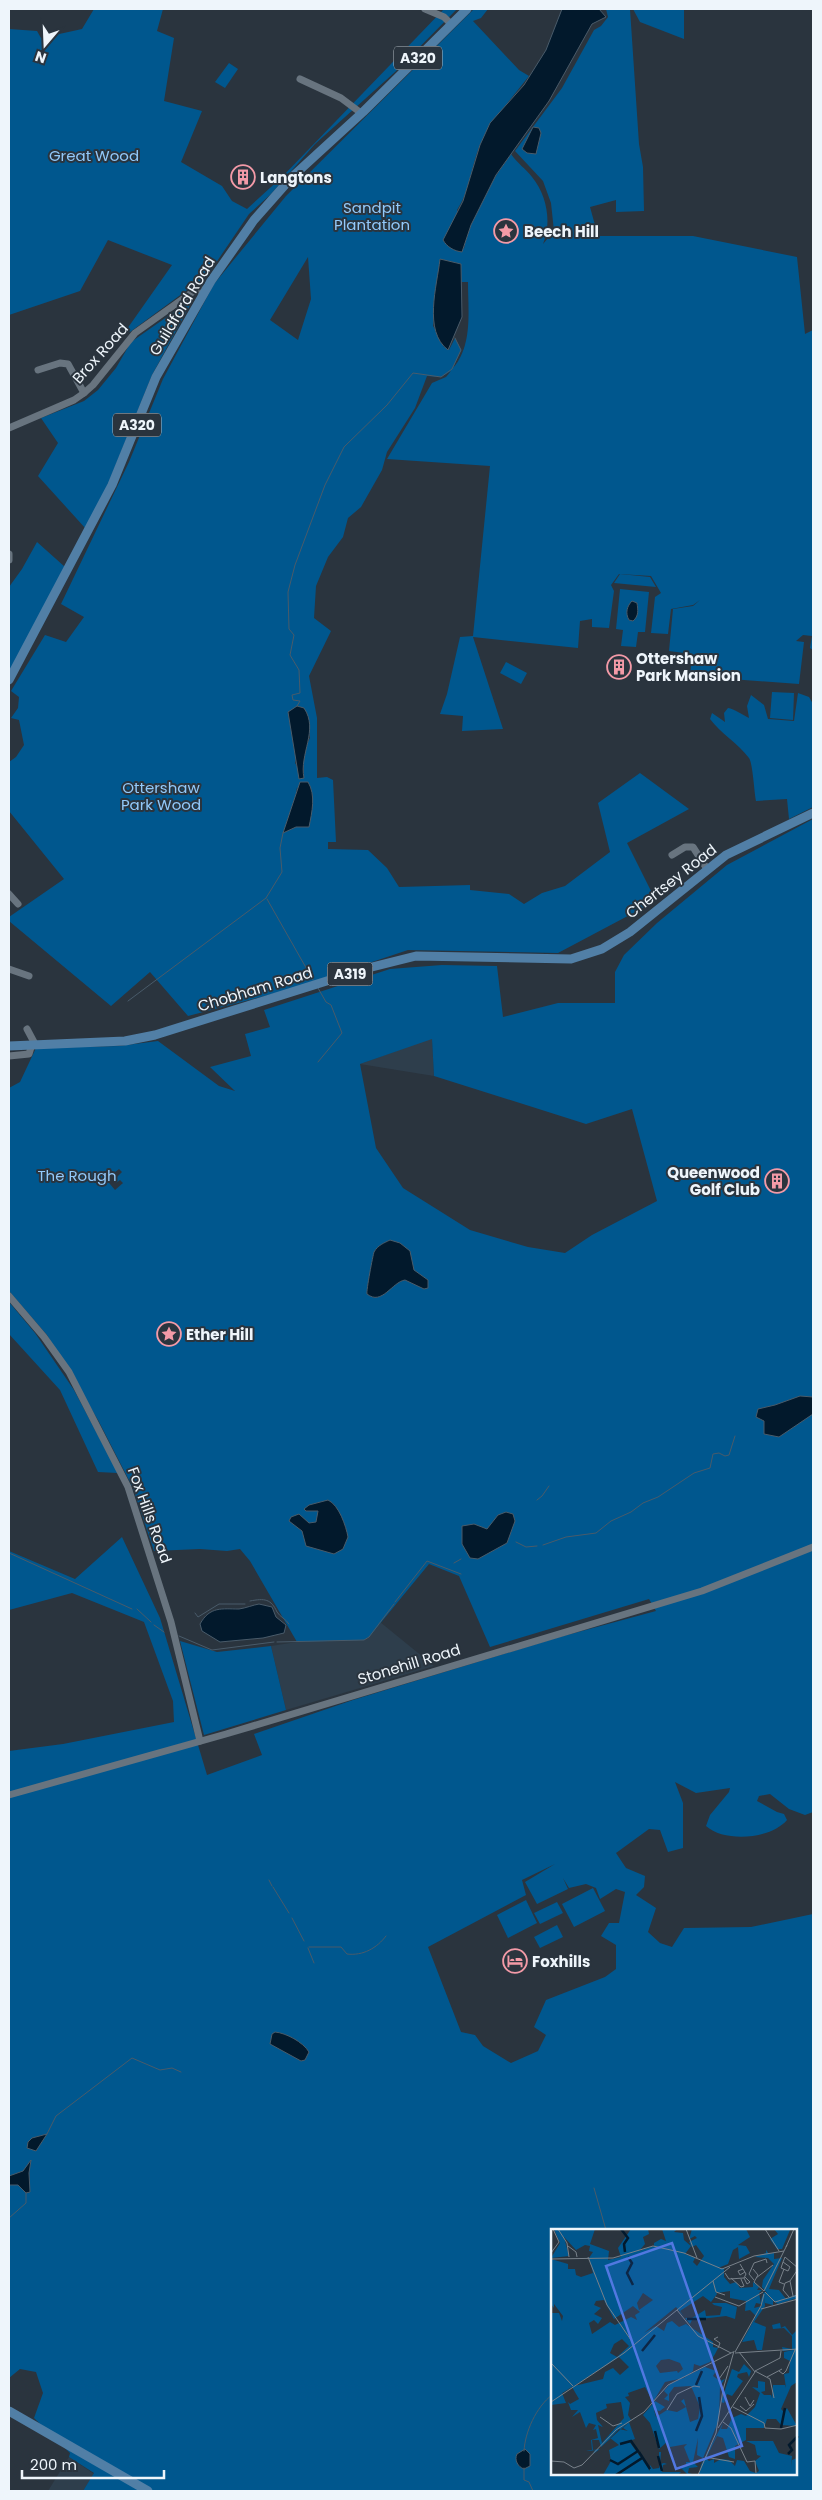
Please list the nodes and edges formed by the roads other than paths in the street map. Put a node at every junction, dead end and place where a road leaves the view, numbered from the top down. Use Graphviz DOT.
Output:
graph roads {
  1 [pos="425,9"];
  2 [pos="468,9"];
  3 [pos="451,24"];
  4 [pos="300,79"];
  5 [pos="361,113"];
  6 [pos="205,290"];
  7 [pos="38,371"];
  8 [pos="84,393"];
  9 [pos="9,428"];
  10 [pos="9,554"];
  11 [pos="9,560"];
  12 [pos="9,680"];
  13 [pos="813,812"];
  14 [pos="672,855"];
  15 [pos="707,870"];
  16 [pos="9,894"];
  17 [pos="18,904"];
  18 [pos="602,949"];
  19 [pos="9,968"];
  20 [pos="31,975"];
  21 [pos="27,1029"];
  22 [pos="33,1044"];
  23 [pos="9,1046"];
  24 [pos="9,1056"];
  25 [pos="9,1296"];
  26 [pos="813,1547"];
  27 [pos="200,1741"];
  28 [pos="9,1795"];
  29 [pos="9,2411"];
  30 [pos="148,2491"];
  1 -- 3 [label="street"];
  2 -- 3 [label="main road, Guildford Road / A320"];
  3 -- 5 [label="main road, Guildford Road / A320"];
  4 -- 5 [label="street"];
  5 -- 6 [label="main road, Guildford Road / A320"];
  6 -- 8 [label="street, Brox Road"];
  6 -- 12 [label="main road, Guildford Road / A320"];
  7 -- 8 [label="street"];
  8 -- 9 [label="street, Brox Road"];
  10 -- 11 [label="street"];
  13 -- 15 [label="main road, Chertsey Road / A319"];
  14 -- 15 [label="street"];
  15 -- 18 [label="main road, Chertsey Road / A319"];
  16 -- 17 [label="street"];
  18 -- 22 [label="main road, Chobham Road / A319"];
  19 -- 20 [label="street"];
  21 -- 22 [label="street"];
  22 -- 23 [label="main road, Chobham Road / A319"];
  22 -- 24 [label="street"];
  25 -- 27 [label="street, Fox Hills Road"];
  26 -- 27 [label="street, Stonehill Road"];
  27 -- 28 [label="street, Stonehill Road"];
  29 -- 30 [label="main road"];
}
